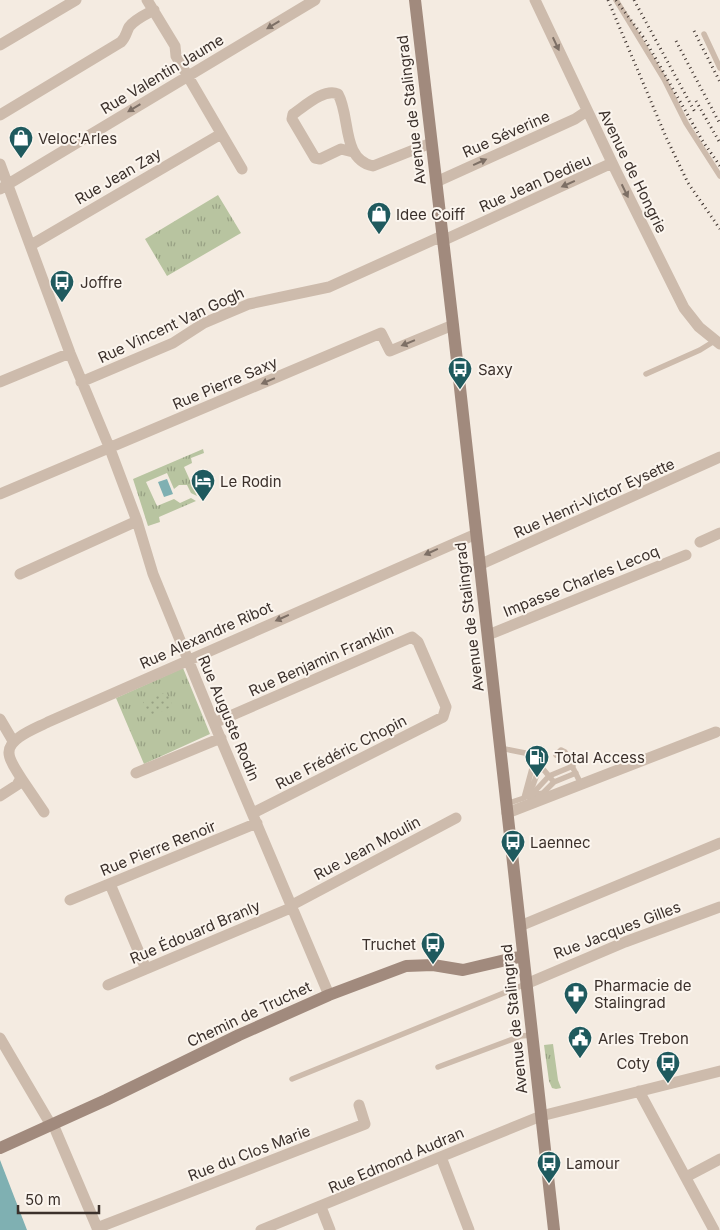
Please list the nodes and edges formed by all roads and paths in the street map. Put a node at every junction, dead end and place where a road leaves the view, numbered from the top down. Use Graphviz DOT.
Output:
graph roads {
  1 [pos="76,0"];
  2 [pos="147,0"];
  3 [pos="315,0"];
  4 [pos="415,0"];
  5 [pos="535,0"];
  6 [pos="616,0"];
  7 [pos="154,10"];
  8 [pos="704,34"];
  9 [pos="0,45"];
  10 [pos="720,68"];
  11 [pos="188,76"];
  12 [pos="587,111"];
  13 [pos="0,115"];
  14 [pos="221,134"];
  15 [pos="431,143"];
  16 [pos="353,152"];
  17 [pos="0,164"];
  18 [pos="612,164"];
  19 [pos="242,169"];
  20 [pos="720,176"];
  21 [pos="436,182"];
  22 [pos="4,187"];
  23 [pos="442,238"];
  24 [pos="31,245"];
  25 [pos="453,325"];
  26 [pos="718,342"];
  27 [pos="70,353"];
  28 [pos="646,374"];
  29 [pos="0,382"];
  30 [pos="81,382"];
  31 [pos="110,449"];
  32 [pos="720,457"];
  33 [pos="0,494"];
  34 [pos="137,522"];
  35 [pos="720,533"];
  36 [pos="476,534"];
  37 [pos="700,542"];
  38 [pos="686,555"];
  39 [pos="480,566"];
  40 [pos="20,574"];
  41 [pos="488,635"];
  42 [pos="188,660"];
  43 [pos="443,717"];
  44 [pos="1,722"];
  45 [pos="214,724"];
  46 [pos="716,732"];
  47 [pos="221,738"];
  48 [pos="13,741"];
  49 [pos="500,748"];
  50 [pos="556,755"];
  51 [pos="534,761"];
  52 [pos="540,766"];
  53 [pos="573,766"];
  54 [pos="136,773"];
  55 [pos="576,773"];
  56 [pos="549,776"];
  57 [pos="21,778"];
  58 [pos="554,782"];
  59 [pos="581,784"];
  60 [pos="0,796"];
  61 [pos="524,798"];
  62 [pos="507,808"];
  63 [pos="44,812"];
  64 [pos="255,818"];
  65 [pos="456,818"];
  66 [pos="720,843"];
  67 [pos="110,884"];
  68 [pos="70,900"];
  69 [pos="292,906"];
  70 [pos="720,907"];
  71 [pos="520,926"];
  72 [pos="523,956"];
  73 [pos="146,969"];
  74 [pos="526,984"];
  75 [pos="108,985"];
  76 [pos="329,996"];
  77 [pos="532,1035"];
  78 [pos="0,1038"];
  79 [pos="438,1067"];
  80 [pos="720,1070"];
  81 [pos="292,1079"];
  82 [pos="639,1092"];
  83 [pos="359,1105"];
  84 [pos="541,1116"];
  85 [pos="51,1125"];
  86 [pos="3,1146"];
  87 [pos="441,1157"];
  88 [pos="718,1163"];
  89 [pos="686,1177"];
  90 [pos="321,1207"];
  91 [pos="98,1229"];
  92 [pos="261,1230"];
  93 [pos="330,1230"];
  94 [pos="469,1230"];
  95 [pos="554,1230"];
  96 [pos="714,1230"];
  1 -- 9 [label="street"];
  2 -- 7 [label="street"];
  3 -- 11 [label="street, Rue Valentin Jaume, one-way"];
  4 -- 15 [label="main road, Avenue de Stalingrad"];
  5 -- 12 [label="street, Avenue de Hongrie, one-way"];
  6 -- 20 [label="lane"];
  7 -- 11 [label="street"];
  7 -- 13 [label="street"];
  8 -- 10 [label="lane"];
  11 -- 14 [label="street"];
  11 -- 22 [label="street, Rue Valentin Jaume, one-way"];
  12 -- 18 [label="street, Avenue de Hongrie"];
  21 -- 12 [label="street, Rue Séverine, one-way"];
  14 -- 19 [label="street"];
  14 -- 24 [label="street, Rue Jean Zay"];
  15 -- 16 [label="street"];
  15 -- 21 [label="main road, Avenue de Stalingrad"];
  16 -- 16 [label="street"];
  17 -- 22 [label="street, Rue Auguste Rodin"];
  18 -- 23 [label="street, Rue Jean Dedieu, one-way"];
  18 -- 26 [label="street, Avenue de Hongrie, one-way"];
  21 -- 23 [label="main road, Avenue de Stalingrad"];
  22 -- 24 [label="street, Rue Auguste Rodin"];
  23 -- 25 [label="main road, Avenue de Stalingrad"];
  23 -- 30 [label="street, Rue Vincent Van Gogh"];
  24 -- 27 [label="street, Rue Auguste Rodin"];
  25 -- 31 [label="street, Rue Pierre Saxy, one-way"];
  25 -- 36 [label="main road, Avenue de Stalingrad"];
  26 -- 28 [label="lane"];
  27 -- 29 [label="street"];
  27 -- 30 [label="street, Rue Auguste Rodin"];
  30 -- 31 [label="street, Rue Auguste Rodin"];
  31 -- 33 [label="street, Rue Pierre Saxy"];
  31 -- 34 [label="street, Rue Auguste Rodin"];
  32 -- 39 [label="street, Rue Henri-Victor Eysette"];
  34 -- 40 [label="street"];
  34 -- 42 [label="street, Rue Auguste Rodin"];
  35 -- 37 [label="street"];
  36 -- 39 [label="main road, Avenue de Stalingrad"];
  36 -- 42 [label="street, Rue Alexandre Ribot, one-way"];
  38 -- 41 [label="street, Impasse Charles Lecoq"];
  39 -- 41 [label="main road, Avenue de Stalingrad"];
  41 -- 49 [label="main road, Avenue de Stalingrad"];
  42 -- 45 [label="street, Rue Auguste Rodin"];
  42 -- 48 [label="street, Rue Alexandre Ribot"];
  43 -- 45 [label="street, Rue Benjamin Franklin"];
  43 -- 64 [label="street, Rue Frédéric Chopin"];
  44 -- 48 [label="street"];
  45 -- 47 [label="street, Rue Auguste Rodin"];
  46 -- 59 [label="street"];
  47 -- 54 [label="street"];
  47 -- 64 [label="street, Rue Auguste Rodin"];
  48 -- 57 [label="street"];
  49 -- 51 [label="lane"];
  49 -- 62 [label="main road, Avenue de Stalingrad"];
  50 -- 53 [label="lane"];
  51 -- 52 [label="lane"];
  51 -- 61 [label="lane"];
  52 -- 56 [label="lane"];
  52 -- 61 [label="lane"];
  53 -- 55 [label="lane"];
  53 -- 56 [label="lane"];
  55 -- 58 [label="lane"];
  55 -- 59 [label="lane"];
  56 -- 58 [label="lane"];
  56 -- 61 [label="lane"];
  57 -- 60 [label="street"];
  57 -- 63 [label="street"];
  58 -- 61 [label="lane"];
  59 -- 62 [label="street"];
  61 -- 62 [label="lane"];
  62 -- 71 [label="main road, Avenue de Stalingrad"];
  64 -- 67 [label="street, Rue Pierre Renoir"];
  64 -- 69 [label="street, Rue Auguste Rodin"];
  65 -- 69 [label="street, Rue Jean Moulin"];
  66 -- 71 [label="street"];
  67 -- 68 [label="street, Rue Pierre Renoir"];
  67 -- 73 [label="street"];
  69 -- 73 [label="street, Rue Édouard Branly"];
  69 -- 76 [label="street, Rue Auguste Rodin"];
  70 -- 74 [label="street, Rue Jacques Gilles"];
  71 -- 72 [label="main road, Avenue de Stalingrad"];
  72 -- 74 [label="main road, Avenue de Stalingrad"];
  72 -- 76 [label="main road, Chemin de Truchet"];
  73 -- 75 [label="street, Rue Édouard Branly"];
  74 -- 77 [label="main road, Avenue de Stalingrad"];
  74 -- 81 [label="lane"];
  76 -- 85 [label="main road, Chemin de Truchet"];
  77 -- 79 [label="lane"];
  77 -- 84 [label="main road, Avenue de Stalingrad"];
  78 -- 85 [label="street"];
  80 -- 82 [label="street, Rue Edmond Audran"];
  82 -- 84 [label="street, Rue Edmond Audran"];
  82 -- 89 [label="street"];
  83 -- 91 [label="street, Rue du Clos Marie"];
  84 -- 87 [label="street, Rue Edmond Audran"];
  84 -- 95 [label="main road, Avenue de Stalingrad"];
  85 -- 86 [label="main road, Chemin de Truchet"];
  85 -- 91 [label="street"];
  87 -- 90 [label="street, Rue Edmond Audran"];
  87 -- 94 [label="street"];
  88 -- 89 [label="street"];
  89 -- 96 [label="street"];
  90 -- 92 [label="street, Rue Edmond Audran"];
  90 -- 93 [label="street"];
}
